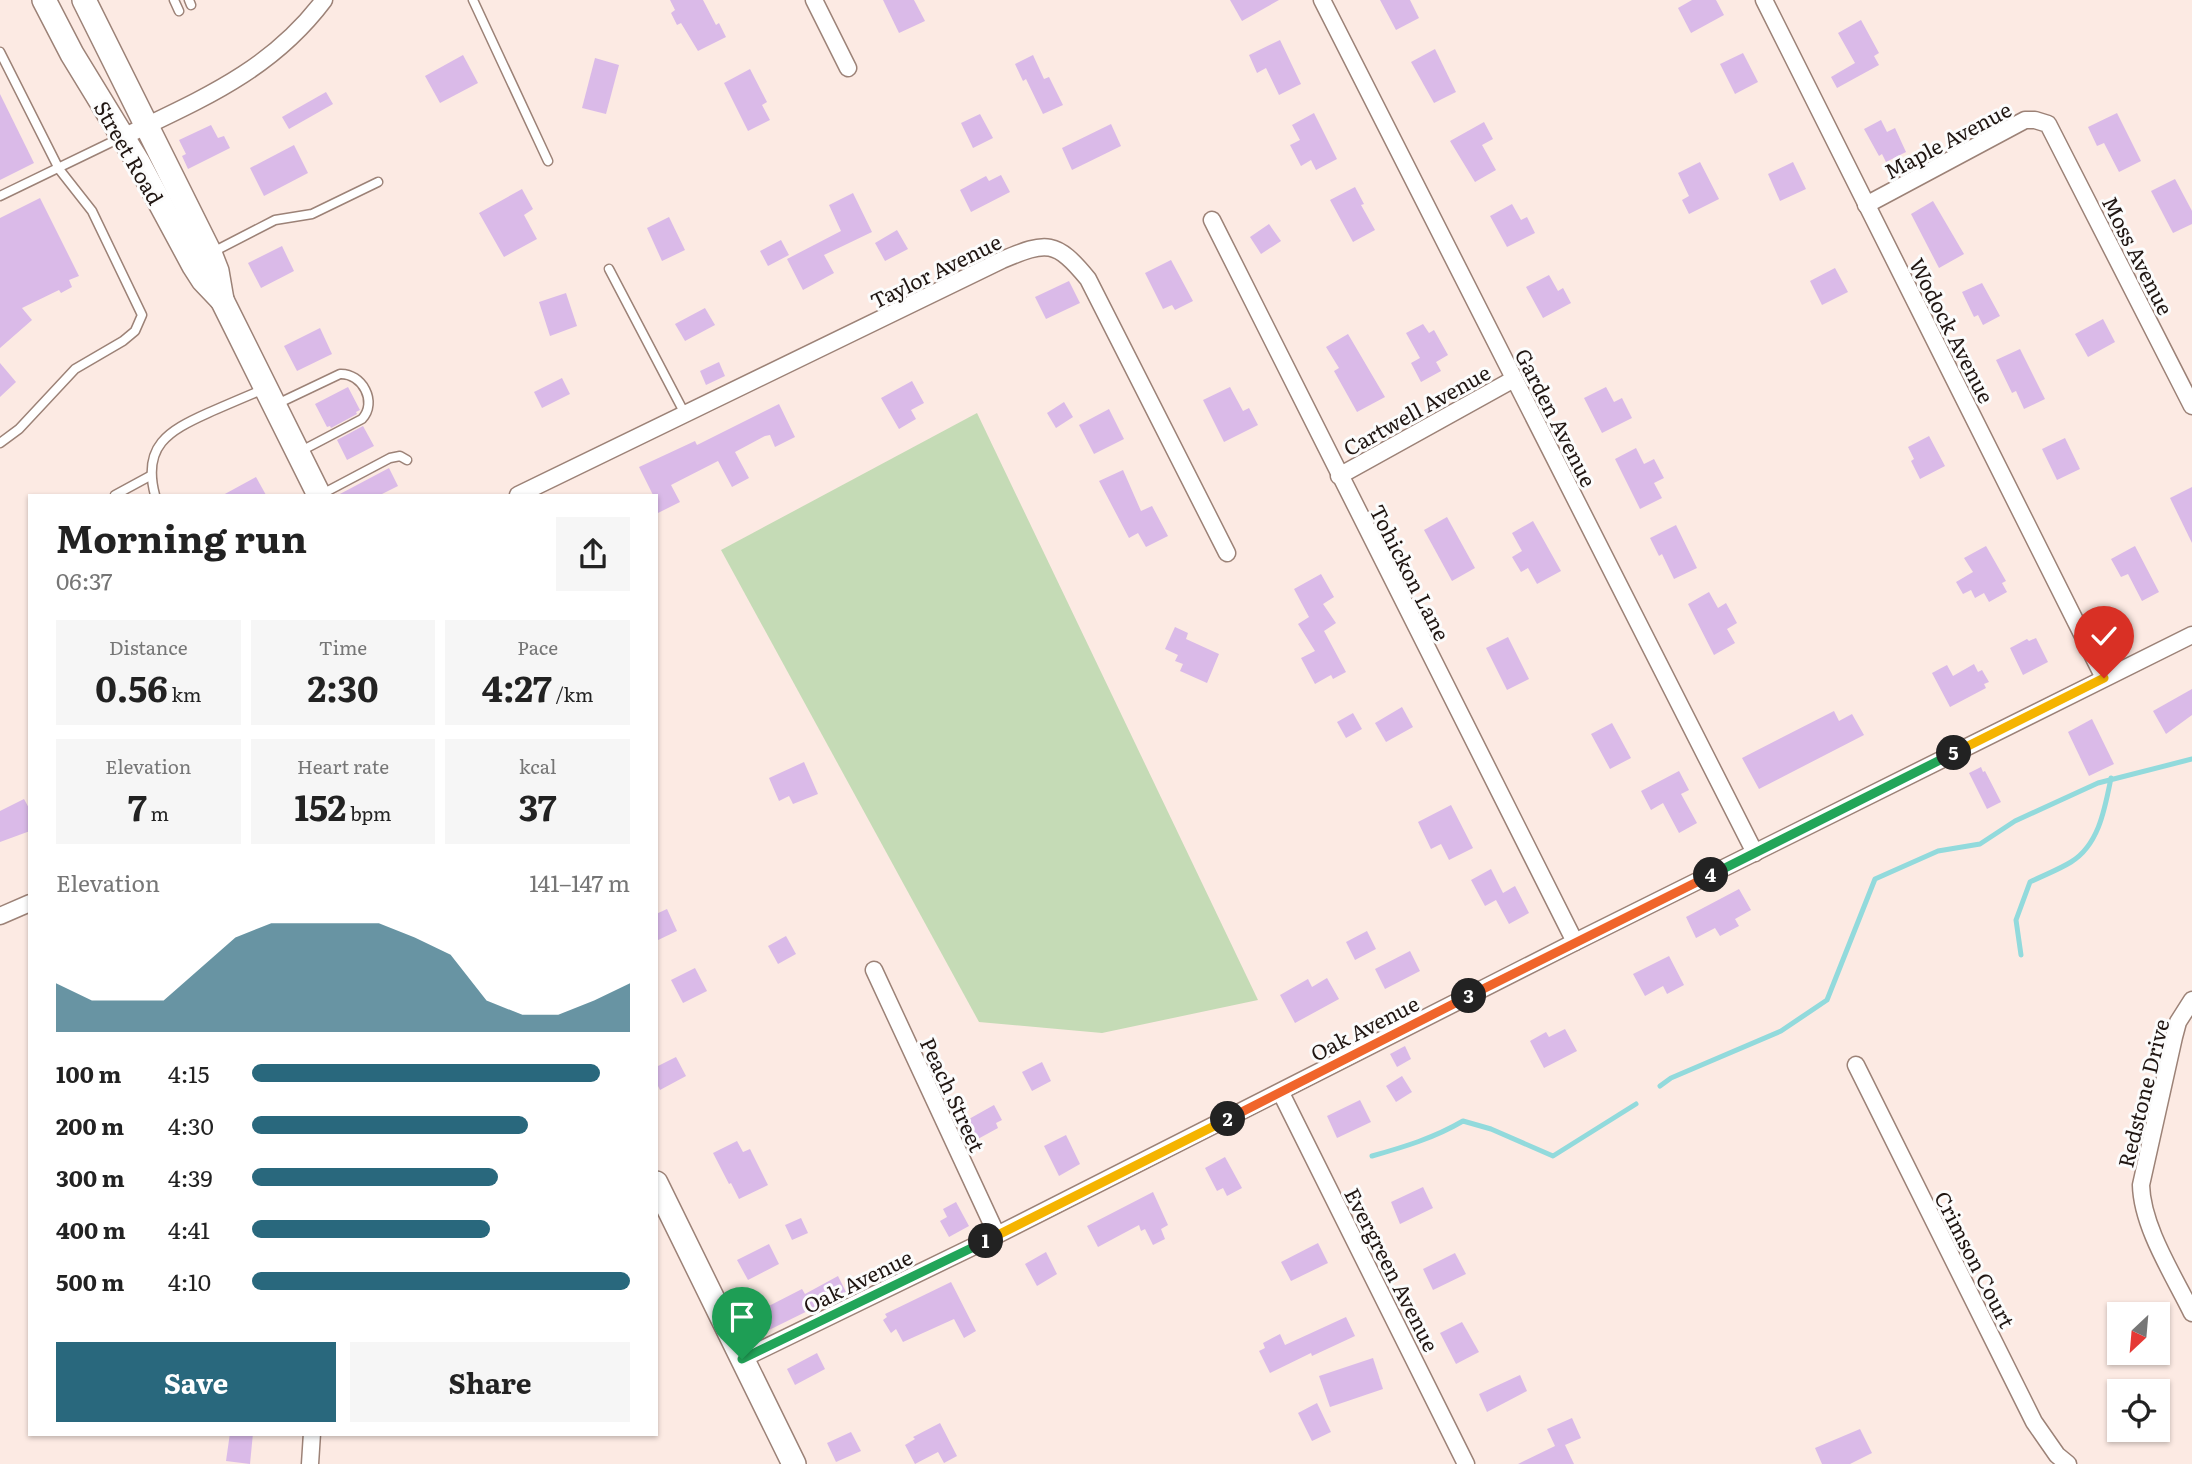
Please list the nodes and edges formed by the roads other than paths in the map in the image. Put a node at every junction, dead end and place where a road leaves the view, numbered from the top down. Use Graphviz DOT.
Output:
graph roads {
  1 [pos="44,0"];
  2 [pos="84,0"];
  3 [pos="174,0"];
  4 [pos="324,0"];
  5 [pos="473,0"];
  6 [pos="814,0"];
  7 [pos="1322,0"];
  8 [pos="1764,0"];
  9 [pos="179,11"];
  10 [pos="0,52"];
  11 [pos="848,68"];
  12 [pos="2048,124"];
  13 [pos="146,126"];
  14 [pos="121,138"];
  15 [pos="548,161"];
  16 [pos="59,169"];
  17 [pos="378,182"];
  18 [pos="0,196"];
  19 [pos="1866,205"];
  20 [pos="1212,220"];
  21 [pos="201,258"];
  22 [pos="609,269"];
  23 [pos="1514,379"];
  24 [pos="271,396"];
  25 [pos="2192,406"];
  26 [pos="685,414"];
  27 [pos="0,443"];
  28 [pos="298,452"];
  29 [pos="407,460"];
  30 [pos="1339,475"];
  31 [pos="150,476"];
  32 [pos="117,494"];
  33 [pos="155,494"];
  34 [pos="319,494"];
  35 [pos="322,494"];
  36 [pos="520,494"];
  37 [pos="1227,553"];
  38 [pos="2192,635"];
  39 [pos="2104,678"];
  40 [pos="1755,853"];
  41 [pos="28,904"];
  42 [pos="0,916"];
  43 [pos="1575,942"];
  44 [pos="874,970"];
  45 [pos="2192,1000"];
  46 [pos="1856,1065"];
  47 [pos="1281,1093"];
  48 [pos="658,1187"];
  49 [pos="997,1235"];
  50 [pos="2192,1313"];
  51 [pos="742,1359"];
  52 [pos="312,1436"];
  53 [pos="310,1464"];
  54 [pos="794,1464"];
  55 [pos="1466,1464"];
  56 [pos="2068,1464"];
  1 -- 14 [label="main road, Street Road"];
  2 -- 13 [label="main road, Street Road"];
  3 -- 9 [label="lane"];
  4 -- 13 [label="street"];
  5 -- 15 [label="lane"];
  6 -- 11 [label="street"];
  7 -- 23 [label="street, Garden Avenue"];
  8 -- 19 [label="street, Wodock Avenue"];
  10 -- 16 [label="lane"];
  12 -- 19 [label="street, Maple Avenue"];
  12 -- 25 [label="street, Moss Avenue"];
  13 -- 14 [label="street"];
  13 -- 21 [label="main road, Street Road"];
  14 -- 16 [label="lane"];
  14 -- 21 [label="main road, Street Road"];
  16 -- 18 [label="lane"];
  16 -- 27 [label="lane"];
  17 -- 21 [label="lane"];
  19 -- 39 [label="street, Wodock Avenue"];
  20 -- 30 [label="street, Tohickon Lane"];
  21 -- 24 [label="main road, Street Road"];
  22 -- 26 [label="lane"];
  23 -- 30 [label="street, Cartwell Avenue"];
  23 -- 40 [label="street, Garden Avenue"];
  24 -- 28 [label="main road, Street Road"];
  24 -- 28 [label="lane"];
  24 -- 31 [label="lane"];
  26 -- 36 [label="street, Taylor Avenue"];
  26 -- 37 [label="street, Taylor Avenue"];
  28 -- 34 [label="main road, Street Road"];
  29 -- 35 [label="lane"];
  30 -- 43 [label="street, Tohickon Lane"];
  31 -- 32 [label="lane"];
  31 -- 33 [label="lane"];
  38 -- 39 [label="street, Oak Avenue"];
  39 -- 40 [label="street, Oak Avenue"];
  40 -- 43 [label="street, Oak Avenue"];
  41 -- 42 [label="street"];
  43 -- 47 [label="street, Oak Avenue"];
  44 -- 49 [label="street, Peach Street"];
  45 -- 50 [label="street, Redstone Drive"];
  46 -- 56 [label="street, Crimson Court"];
  47 -- 49 [label="street, Oak Avenue"];
  47 -- 55 [label="street, Evergreen Avenue"];
  48 -- 51 [label="main road"];
  49 -- 51 [label="street, Oak Avenue"];
  51 -- 54 [label="main road"];
  52 -- 53 [label="street"];
}
